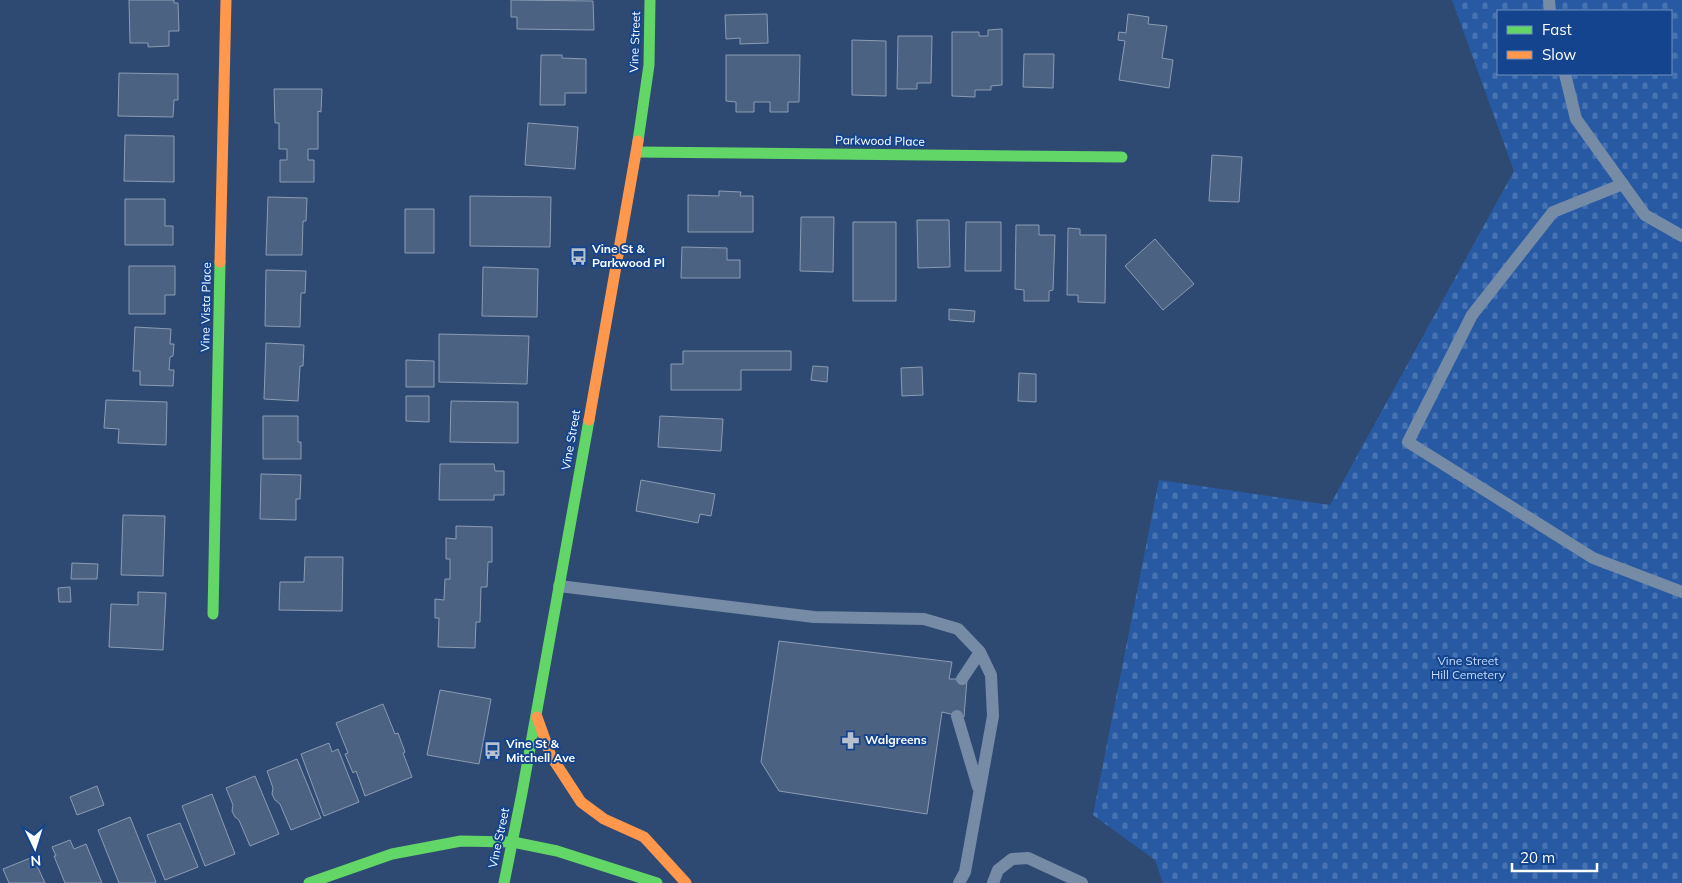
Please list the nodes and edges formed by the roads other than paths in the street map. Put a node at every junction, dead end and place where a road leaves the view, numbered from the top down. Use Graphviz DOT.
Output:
graph roads {
  1 [pos="226,0"];
  2 [pos="650,0"];
  3 [pos="1565,75"];
  4 [pos="637,152"];
  5 [pos="1122,157"];
  6 [pos="1623,184"];
  7 [pos="1682,236"];
  8 [pos="559,586"];
  9 [pos="1682,592"];
  10 [pos="213,614"];
  11 [pos="980,652"];
  12 [pos="962,679"];
  13 [pos="536,714"];
  14 [pos="957,716"];
  15 [pos="979,792"];
  16 [pos="513,842"];
  17 [pos="309,883"];
  18 [pos="504,883"];
  19 [pos="657,883"];
  20 [pos="686,883"];
  21 [pos="959,883"];
  22 [pos="993,883"];
  23 [pos="1082,883"];
  1 -- 10 [label="street, Vine Vista Place"];
  2 -- 4 [label="street, Vine Street"];
  3 -- 6 [label="lane"];
  4 -- 5 [label="street, Parkwood Place"];
  4 -- 8 [label="street, Vine Street"];
  6 -- 7 [label="lane"];
  6 -- 9 [label="lane"];
  8 -- 11 [label="lane"];
  8 -- 13 [label="street, Vine Street"];
  11 -- 12 [label="lane"];
  11 -- 15 [label="lane"];
  13 -- 16 [label="street, Vine Street"];
  13 -- 20 [label="street"];
  14 -- 15 [label="lane"];
  15 -- 21 [label="lane"];
  16 -- 17 [label="street"];
  16 -- 18 [label="street, Vine Street"];
  16 -- 19 [label="street"];
  22 -- 23 [label="lane"];
}
